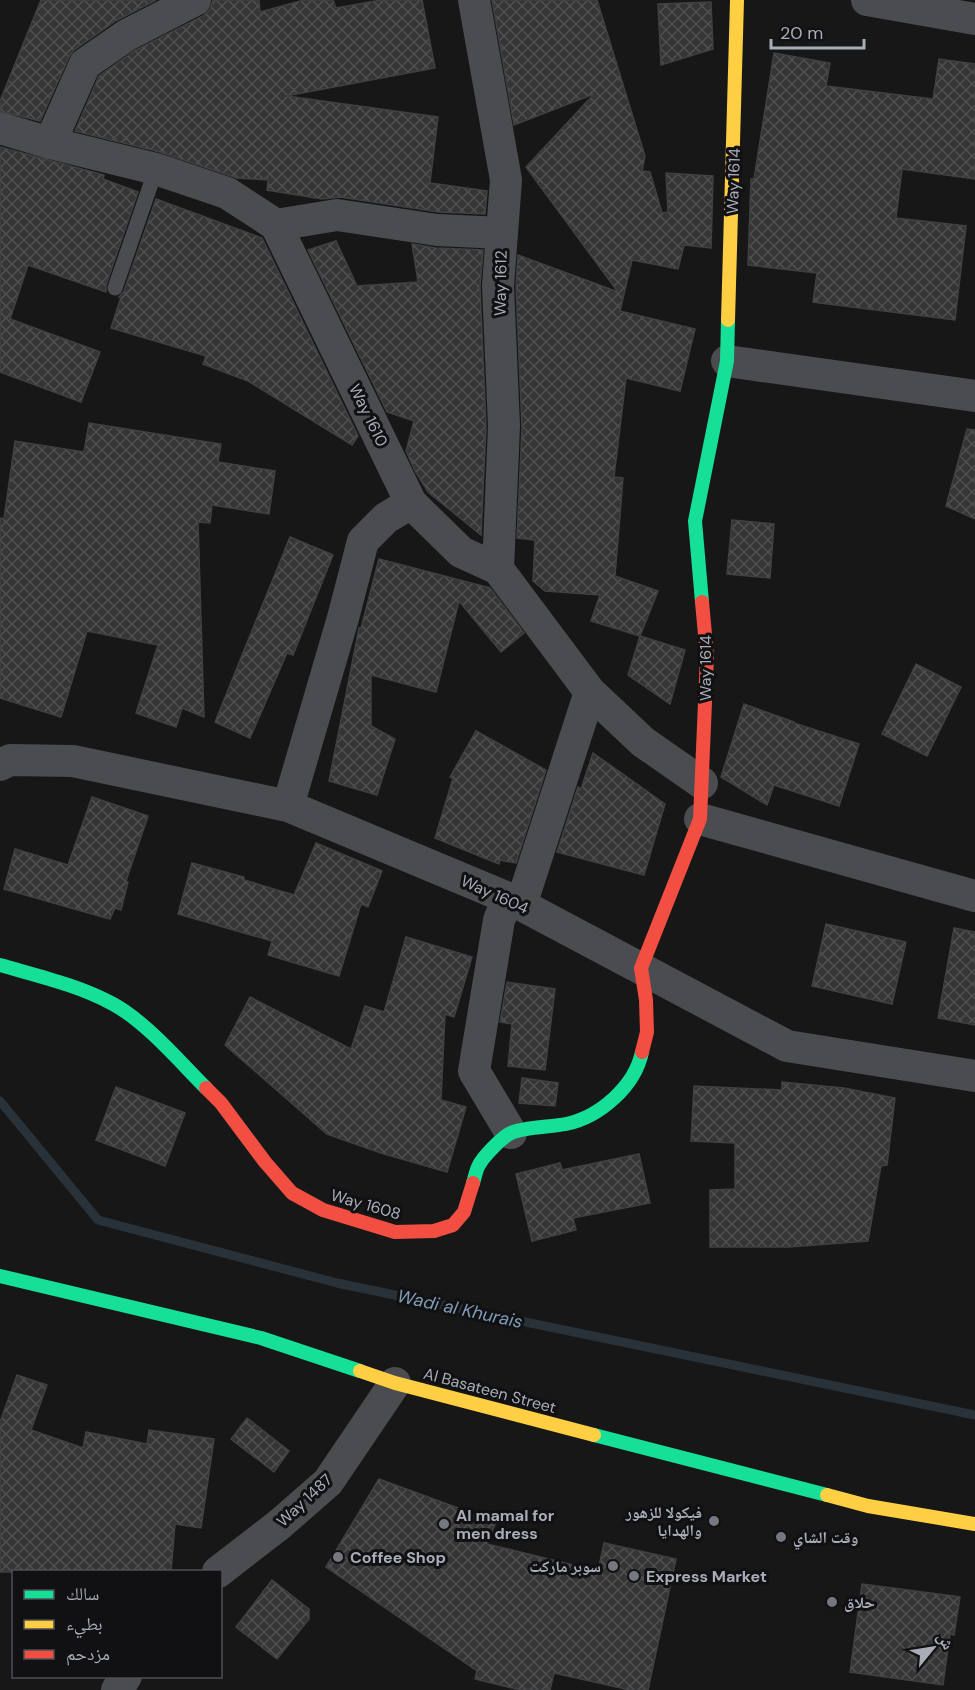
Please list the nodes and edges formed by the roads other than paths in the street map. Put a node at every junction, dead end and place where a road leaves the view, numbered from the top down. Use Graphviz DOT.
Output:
graph roads {
  1 [pos="195,0"];
  2 [pos="474,0"];
  3 [pos="737,0"];
  4 [pos="867,0"];
  5 [pos="975,19"];
  6 [pos="0,128"];
  7 [pos="50,143"];
  8 [pos="156,169"];
  9 [pos="276,225"];
  10 [pos="502,233"];
  11 [pos="115,288"];
  12 [pos="727,361"];
  13 [pos="975,396"];
  14 [pos="411,503"];
  15 [pos="498,570"];
  16 [pos="590,692"];
  17 [pos="0,765"];
  18 [pos="702,783"];
  19 [pos="288,807"];
  20 [pos="700,819"];
  21 [pos="975,897"];
  22 [pos="514,901"];
  23 [pos="0,965"];
  24 [pos="641,968"];
  25 [pos="975,1076"];
  26 [pos="511,1133"];
  27 [pos="0,1276"];
  28 [pos="395,1383"];
  29 [pos="975,1524"];
  30 [pos="221,1570"];
  1 -- 7 [label="street"];
  2 -- 10 [label="street, Way 1612"];
  3 -- 12 [label="street, Way 1614"];
  4 -- 5 [label="street"];
  6 -- 7 [label="street"];
  7 -- 8 [label="street"];
  8 -- 9 [label="street"];
  8 -- 11 [label="lane"];
  9 -- 10 [label="street"];
  9 -- 14 [label="street, Way 1610"];
  10 -- 15 [label="street, Way 1612"];
  12 -- 13 [label="street"];
  12 -- 18 [label="street, Way 1614"];
  14 -- 15 [label="street, Way 1610"];
  14 -- 19 [label="street"];
  15 -- 16 [label="street, Way 1610"];
  16 -- 18 [label="street, Way 1610"];
  16 -- 22 [label="street"];
  17 -- 19 [label="street, Way 1604"];
  18 -- 20 [label="street, Way 1614"];
  19 -- 22 [label="street, Way 1604"];
  20 -- 21 [label="street"];
  20 -- 24 [label="street, Way 1614"];
  22 -- 24 [label="street, Way 1604"];
  22 -- 26 [label="street"];
  23 -- 26 [label="street, Way 1608"];
  24 -- 25 [label="street, Way 1604"];
  24 -- 26 [label="street"];
  27 -- 28 [label="street, Al Basateen Street"];
  28 -- 29 [label="street, Al Basateen Street"];
  28 -- 30 [label="street, Way 1487"];
}
